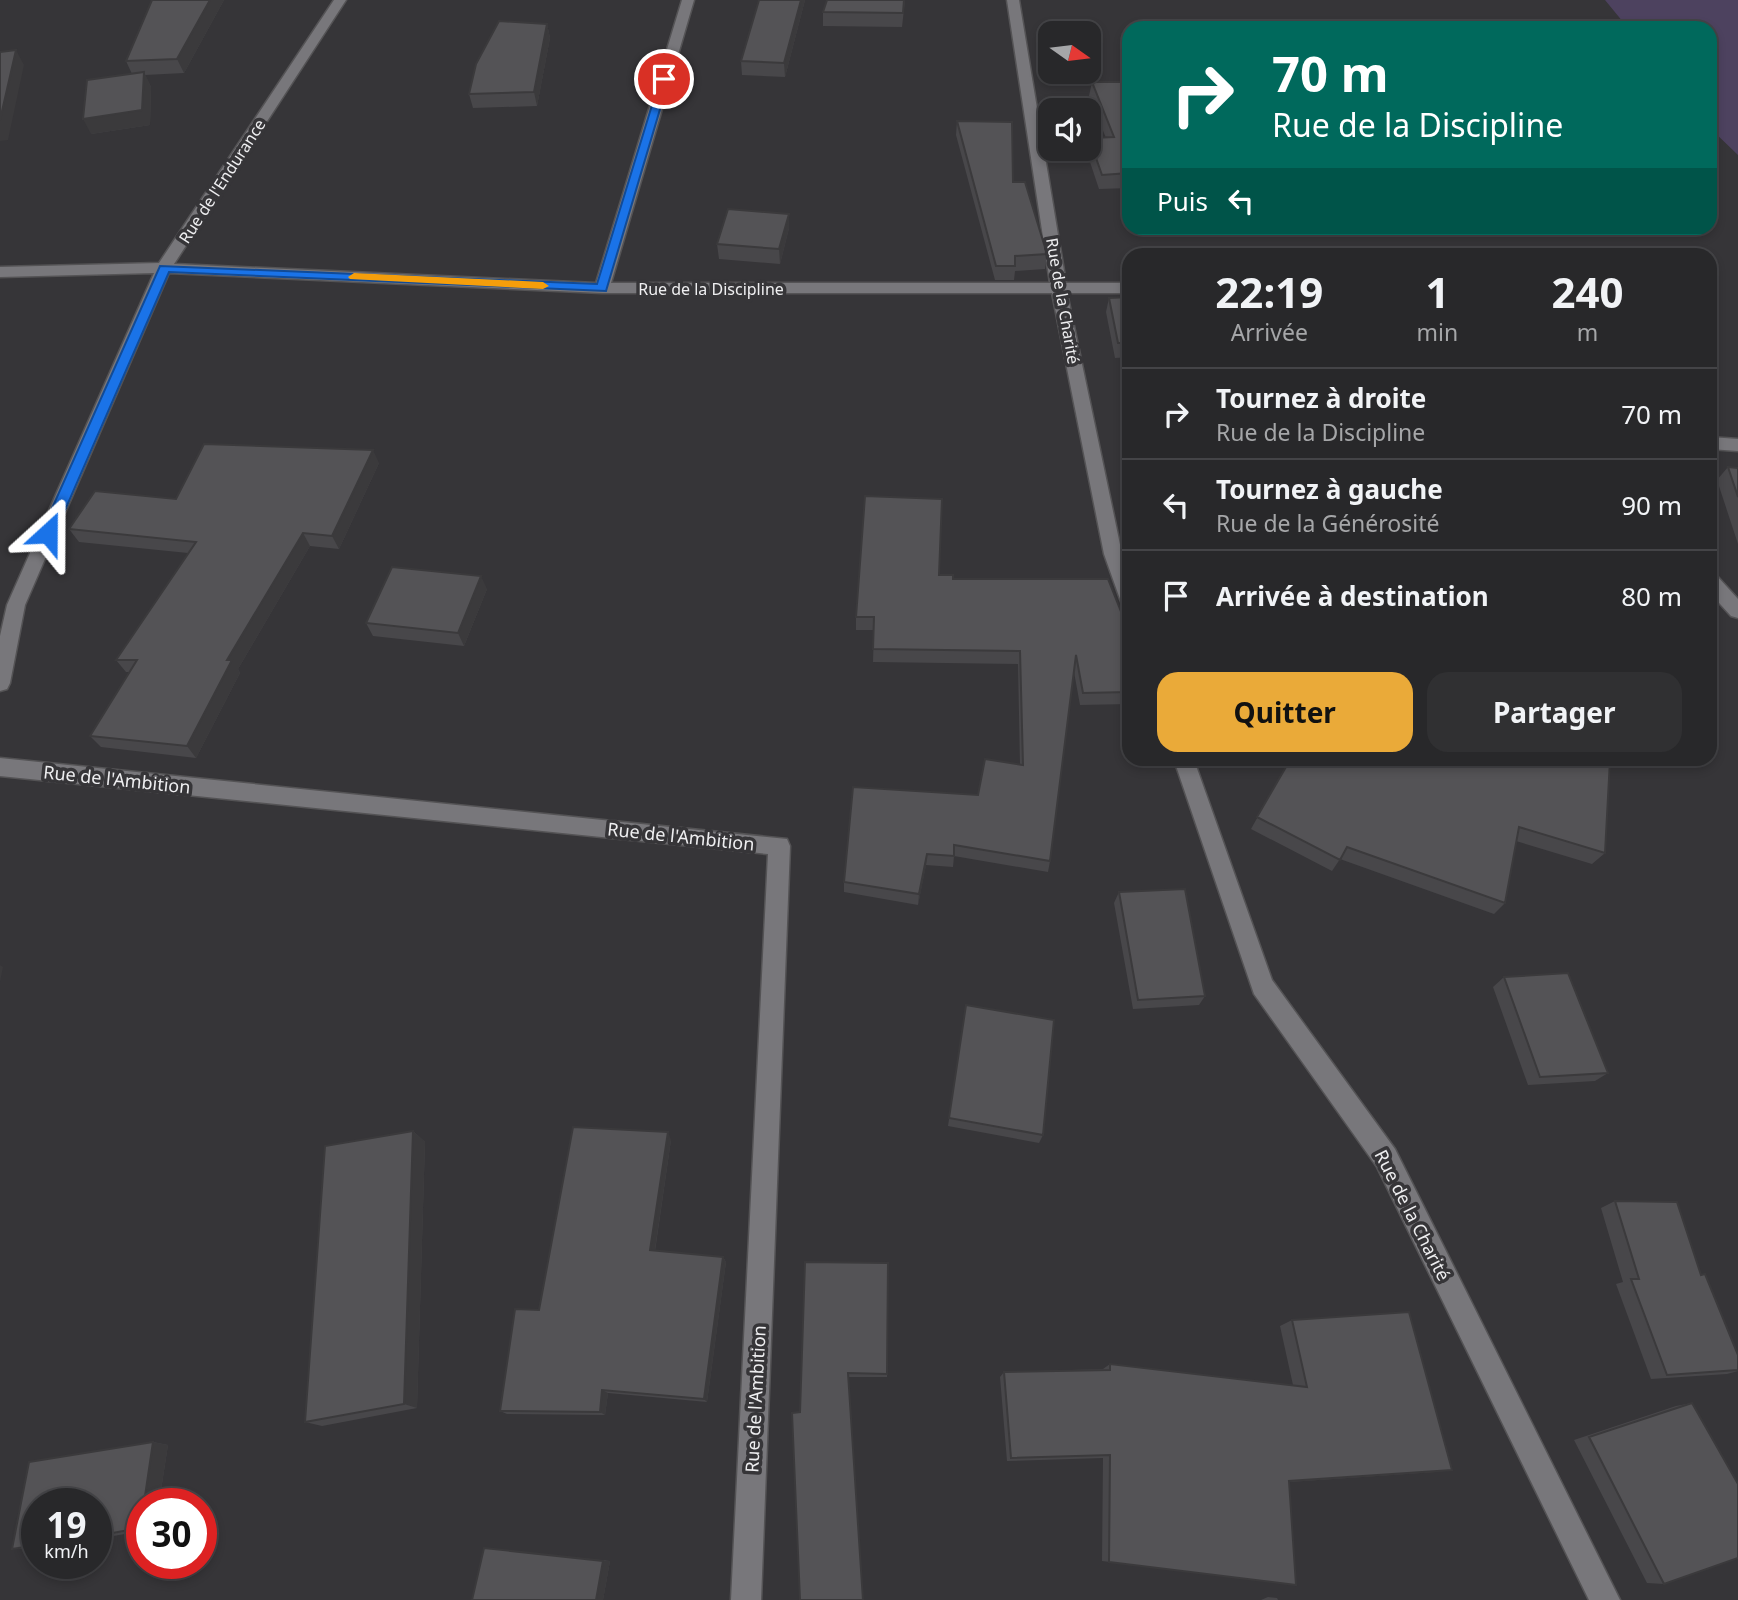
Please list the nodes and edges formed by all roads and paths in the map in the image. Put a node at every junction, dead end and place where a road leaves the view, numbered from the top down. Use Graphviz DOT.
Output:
graph roads {
  1 [pos="340,0"];
  2 [pos="688,0"];
  3 [pos="1013,0"];
  4 [pos="164,268"];
  5 [pos="0,272"];
  6 [pos="602,288"];
  7 [pos="1122,288"];
  8 [pos="1059,290"];
  9 [pos="1717,444"];
  10 [pos="1738,445"];
  11 [pos="1121,553"];
  12 [pos="1717,588"];
  13 [pos="1738,611"];
  14 [pos="0,683"];
  15 [pos="1186,766"];
  16 [pos="0,767"];
  17 [pos="746,1600"];
  18 [pos="1605,1600"];
  1 -- 4 [label="street, Rue de l'Endurance"];
  2 -- 6 [label="street"];
  3 -- 8 [label="street, Rue de la Charité"];
  4 -- 5 [label="street, Rue de la Discipline"];
  4 -- 6 [label="street, Rue de la Discipline"];
  4 -- 14 [label="street, Rue de l'Endurance"];
  6 -- 8 [label="street, Rue de la Discipline"];
  7 -- 8 [label="street, Rue de la Discipline"];
  8 -- 11 [label="street, Rue de la Charité"];
  9 -- 10 [label="street"];
  12 -- 13 [label="street"];
  15 -- 18 [label="street, Rue de la Charité"];
  16 -- 17 [label="street, Rue de l'Ambition"];
}
